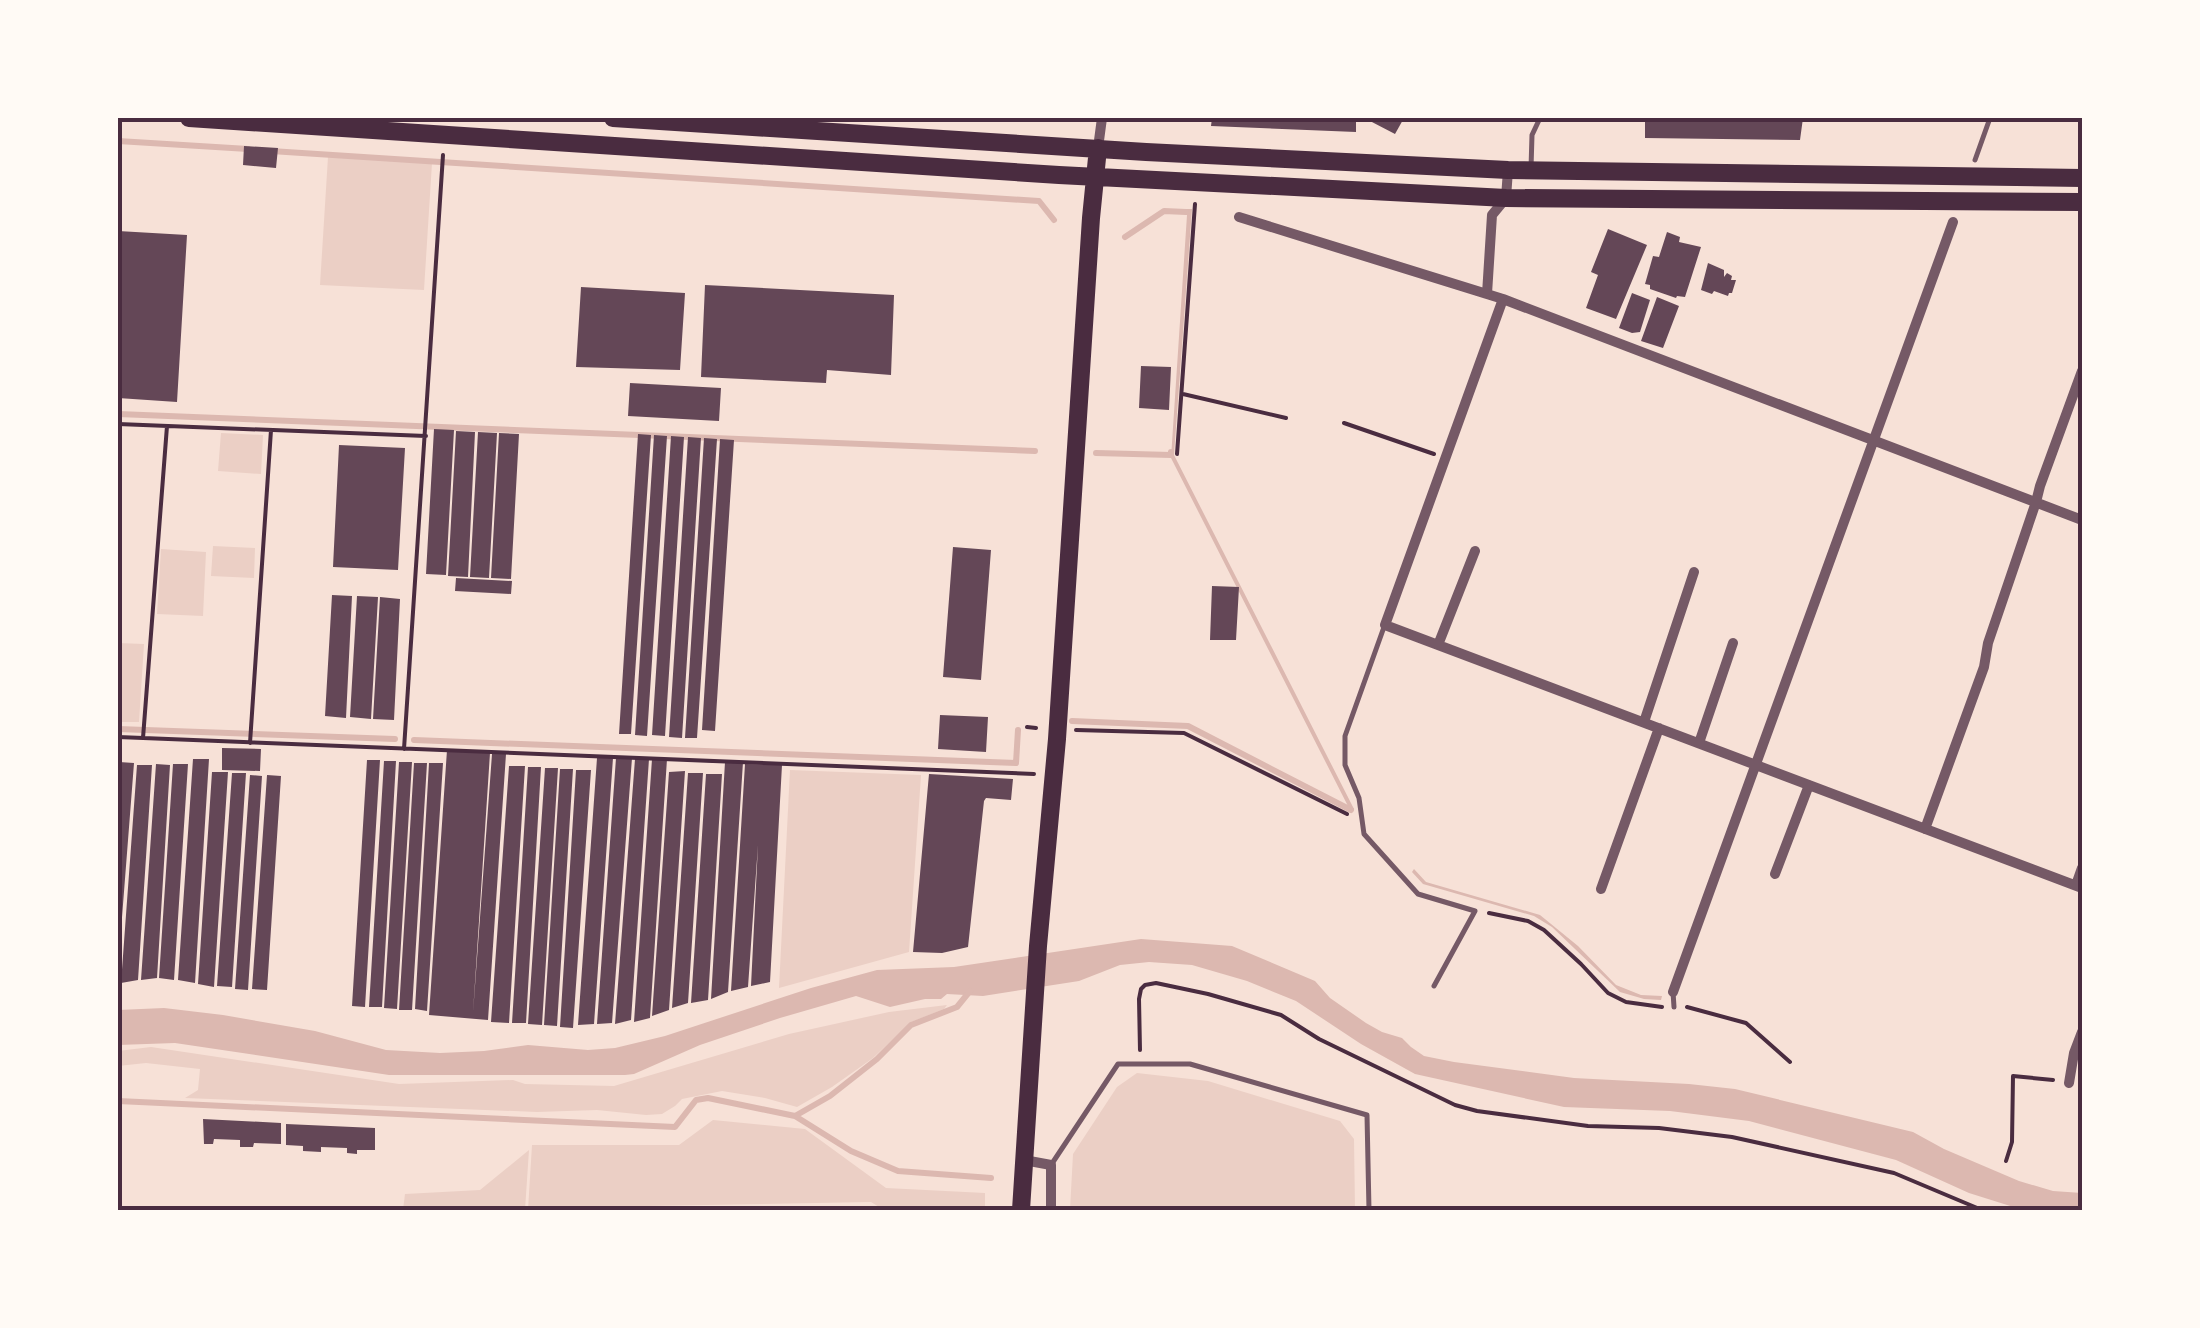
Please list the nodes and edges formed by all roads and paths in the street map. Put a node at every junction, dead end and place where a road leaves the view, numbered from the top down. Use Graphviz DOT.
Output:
graph roads {
  1 [pos="189,118"];
  2 [pos="613,118"];
  3 [pos="1102,118"];
  4 [pos="1540,118"];
  5 [pos="1990,118"];
  6 [pos="445,136"];
  7 [pos="1098,148"];
  8 [pos="1975,160"];
  9 [pos="1508,170"];
  10 [pos="1531,170"];
  11 [pos="1095,177"];
  12 [pos="2082,178"];
  13 [pos="1506,198"];
  14 [pos="2082,202"];
  15 [pos="1195,204"];
  16 [pos="1239,217"];
  17 [pos="1953,222"];
  18 [pos="1486,294"];
  19 [pos="1503,299"];
  20 [pos="2082,371"];
  21 [pos="1181,394"];
  22 [pos="1286,418"];
  23 [pos="1344,423"];
  24 [pos="118,424"];
  25 [pos="167,426"];
  26 [pos="272,430"];
  27 [pos="426,436"];
  28 [pos="1874,441"];
  29 [pos="1177,454"];
  30 [pos="1446,458"];
  31 [pos="2036,502"];
  32 [pos="2082,520"];
  33 [pos="1475,551"];
  34 [pos="1694,572"];
  35 [pos="1385,625"];
  36 [pos="1733,643"];
  37 [pos="1438,645"];
  38 [pos="1644,722"];
  39 [pos="1027,727"];
  40 [pos="1036,728"];
  41 [pos="1659,728"];
  42 [pos="1071,730"];
  43 [pos="118,738"];
  44 [pos="144,738"];
  45 [pos="250,742"];
  46 [pos="1699,743"];
  47 [pos="404,748"];
  48 [pos="1757,765"];
  49 [pos="1054,776"];
  50 [pos="1809,784"];
  51 [pos="1362,821"];
  52 [pos="1925,828"];
  53 [pos="2082,868"];
  54 [pos="1775,874"];
  55 [pos="2079,886"];
  56 [pos="1600,888"];
  57 [pos="1474,911"];
  58 [pos="1434,986"];
  59 [pos="1673,992"];
  60 [pos="1674,1008"];
  61 [pos="2082,1032"];
  62 [pos="1790,1062"];
  63 [pos="1140,1064"];
  64 [pos="2068,1083"];
  65 [pos="1022,1160"];
  66 [pos="2006,1161"];
  67 [pos="1052,1164"];
  68 [pos="1020,1210"];
  69 [pos="1051,1210"];
  70 [pos="1369,1210"];
  71 [pos="1982,1210"];
  1 -- 6 [label="highway"];
  2 -- 7 [label="highway"];
  3 -- 7 [label="street"];
  4 -- 10 [label="lane"];
  5 -- 8 [label="lane"];
  6 -- 11 [label="highway"];
  6 -- 27 [label="path"];
  7 -- 9 [label="highway"];
  7 -- 11 [label="highway"];
  9 -- 10 [label="highway"];
  9 -- 13 [label="street"];
  10 -- 12 [label="highway"];
  11 -- 13 [label="highway"];
  11 -- 49 [label="highway"];
  13 -- 14 [label="highway"];
  13 -- 18 [label="street"];
  15 -- 21 [label="path"];
  16 -- 18 [label="street"];
  17 -- 28 [label="street"];
  18 -- 19 [label="street"];
  19 -- 28 [label="street"];
  19 -- 30 [label="street"];
  20 -- 31 [label="street"];
  21 -- 22 [label="path"];
  21 -- 29 [label="path"];
  23 -- 30 [label="path"];
  24 -- 25 [label="path"];
  25 -- 26 [label="path"];
  25 -- 44 [label="path"];
  26 -- 27 [label="path"];
  26 -- 45 [label="path"];
  27 -- 47 [label="path"];
  28 -- 31 [label="street"];
  28 -- 48 [label="street"];
  30 -- 35 [label="street"];
  31 -- 32 [label="street"];
  31 -- 52 [label="street"];
  33 -- 37 [label="street"];
  34 -- 38 [label="street"];
  35 -- 37 [label="street"];
  35 -- 51 [label="lane"];
  36 -- 46 [label="street"];
  37 -- 38 [label="street"];
  38 -- 41 [label="street"];
  39 -- 40 [label="path"];
  41 -- 46 [label="street"];
  41 -- 56 [label="street"];
  42 -- 51 [label="path"];
  43 -- 44 [label="path"];
  44 -- 45 [label="path"];
  45 -- 47 [label="path"];
  46 -- 48 [label="street"];
  47 -- 49 [label="path"];
  48 -- 50 [label="street"];
  48 -- 59 [label="street"];
  49 -- 65 [label="highway"];
  50 -- 52 [label="street"];
  50 -- 54 [label="street"];
  51 -- 57 [label="lane"];
  52 -- 55 [label="street"];
  53 -- 55 [label="street"];
  57 -- 58 [label="lane"];
  57 -- 60 [label="path"];
  59 -- 60 [label="lane"];
  60 -- 62 [label="path"];
  61 -- 64 [label="street"];
  63 -- 67 [label="lane"];
  63 -- 70 [label="lane"];
  63 -- 71 [label="path"];
  64 -- 66 [label="path"];
  65 -- 67 [label="street"];
  65 -- 68 [label="highway"];
  67 -- 69 [label="street"];
}
